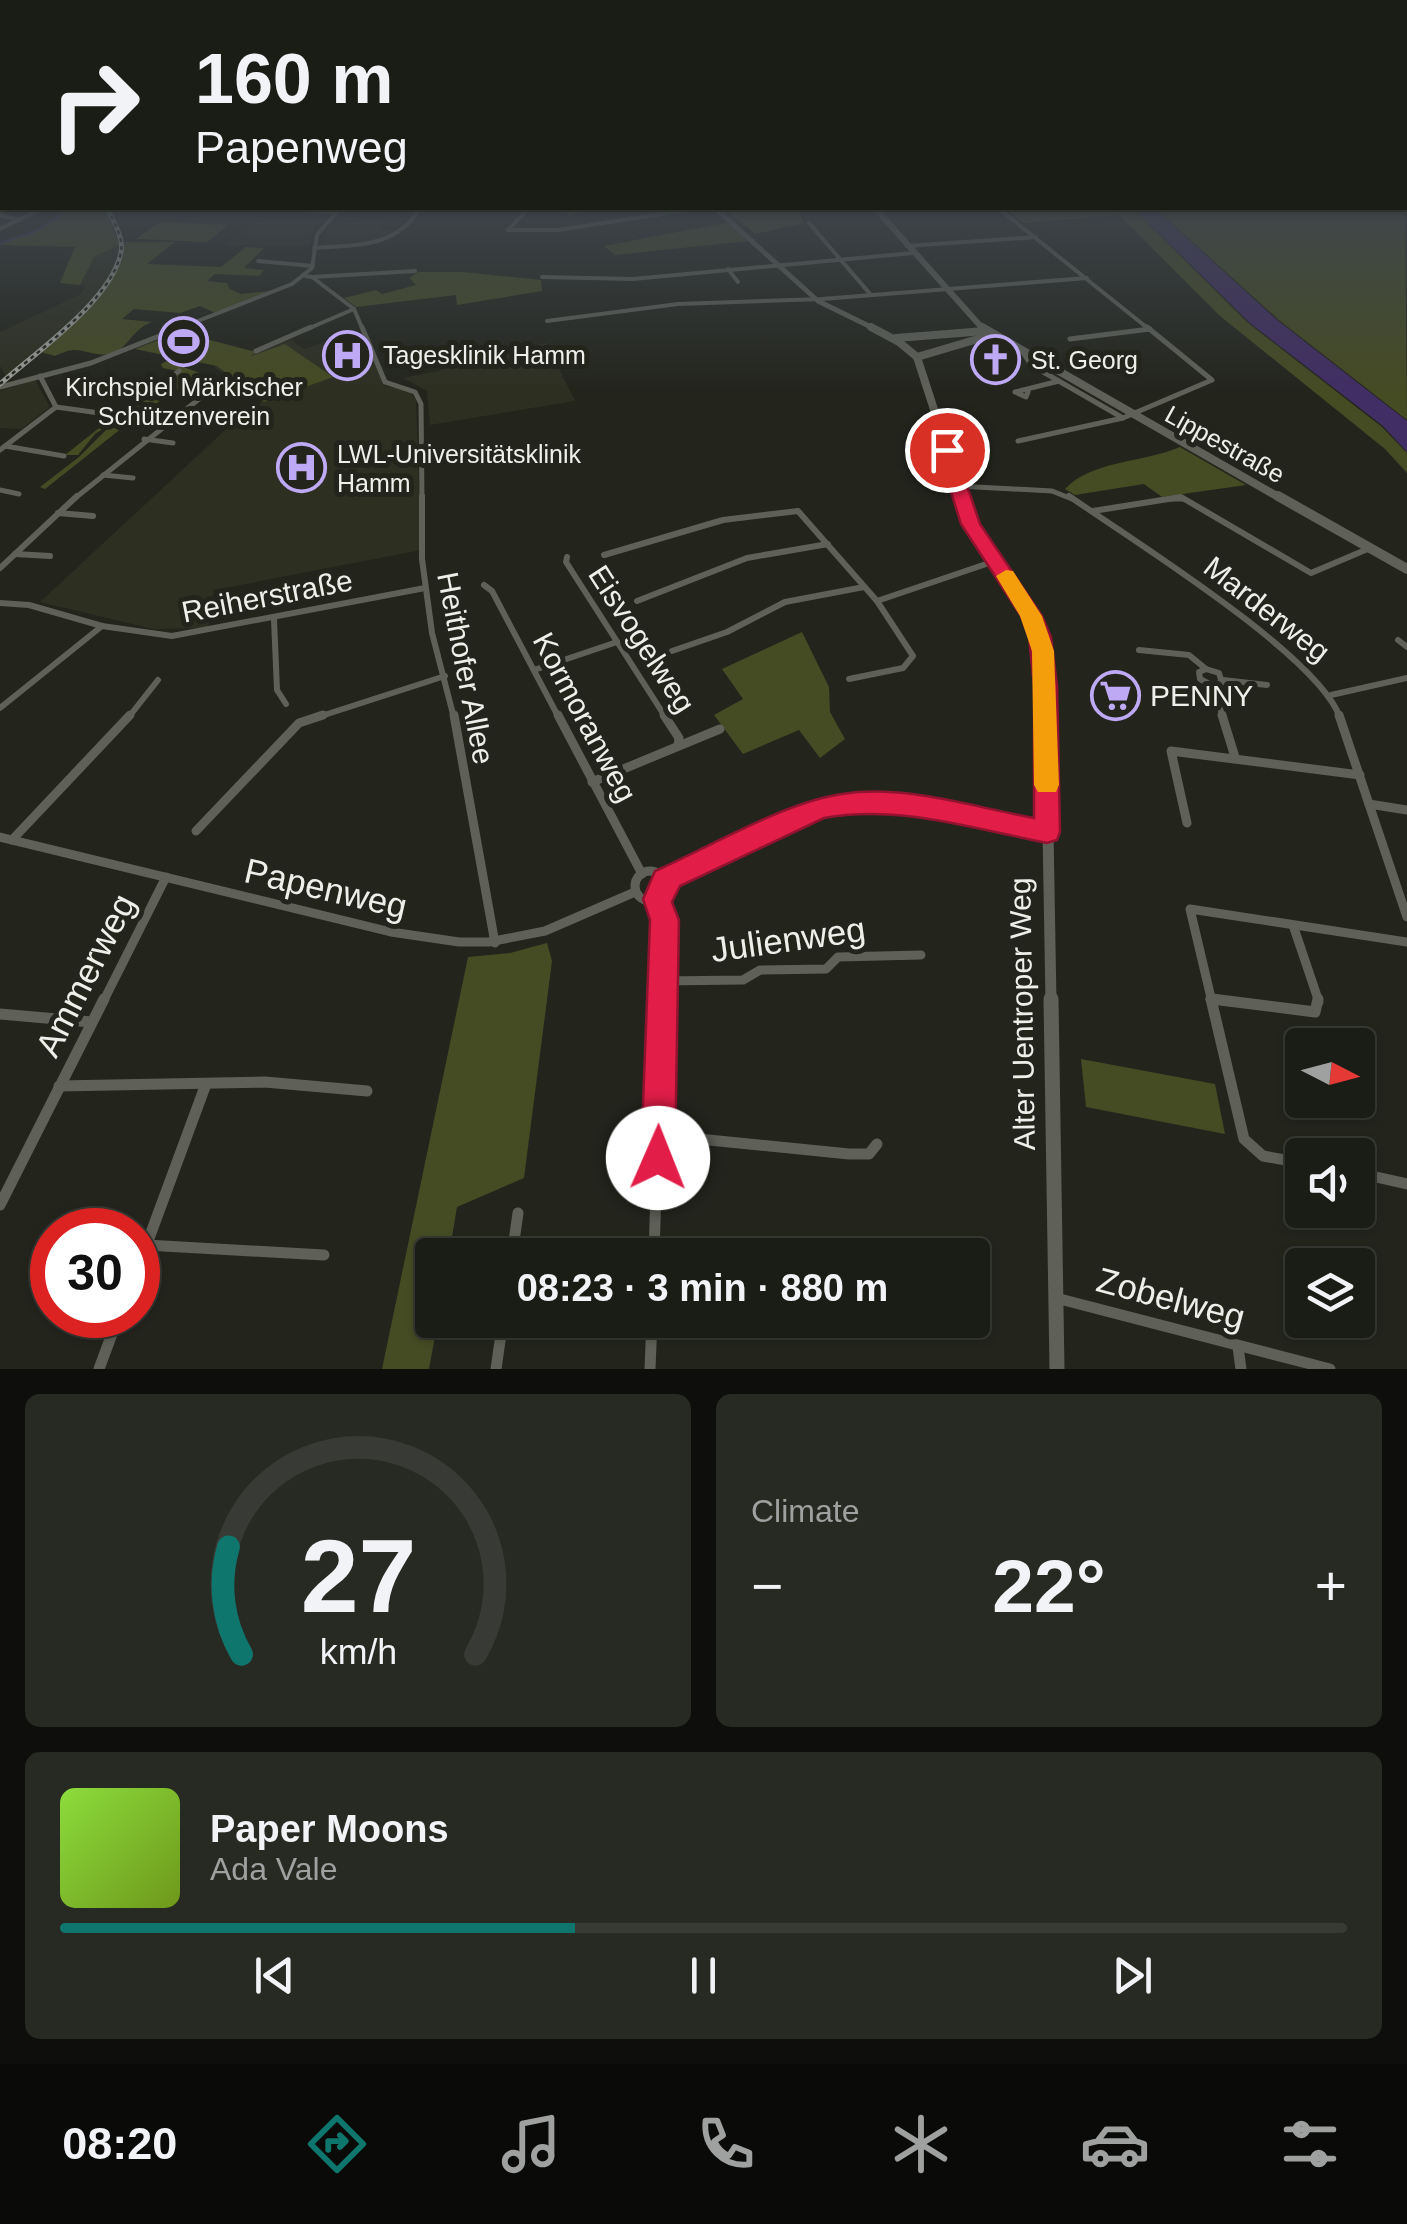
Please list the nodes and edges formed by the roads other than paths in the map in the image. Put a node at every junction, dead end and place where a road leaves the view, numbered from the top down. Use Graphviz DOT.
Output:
graph roads {
  1 [pos="284,263"];
  2 [pos="313,263"];
  3 [pos="778,263"];
  4 [pos="844,263"];
  5 [pos="922,263"];
  6 [pos="1068,263"];
  7 [pos="313,266"];
  8 [pos="728,268"];
  9 [pos="415,271"];
  10 [pos="308,276"];
  11 [pos="542,277"];
  12 [pos="1087,278"];
  13 [pos="738,282"];
  14 [pos="944,289"];
  15 [pos="872,295"];
  16 [pos="816,298"];
  17 [pos="354,309"];
  18 [pos="547,321"];
  19 [pos="974,322"];
  20 [pos="1150,329"];
  21 [pos="956,333"];
  22 [pos="988,333"];
  23 [pos="896,338"];
  24 [pos="1070,339"];
  25 [pos="976,340"];
  26 [pos="1001,341"];
  27 [pos="256,351"];
  28 [pos="1024,354"];
  29 [pos="917,357"];
  30 [pos="178,372"];
  31 [pos="40,376"];
  32 [pos="1059,381"];
  33 [pos="214,386"];
  34 [pos="0,387"];
  35 [pos="1028,392"];
  36 [pos="56,406"];
  37 [pos="182,410"];
  38 [pos="209,414"];
  39 [pos="118,415"];
  40 [pos="1128,416"];
  41 [pos="165,422"];
  42 [pos="144,440"];
  43 [pos="1018,441"];
  44 [pos="172,443"];
  45 [pos="2,448"];
  46 [pos="64,456"];
  47 [pos="101,474"];
  48 [pos="133,478"];
  49 [pos="957,486"];
  50 [pos="0,490"];
  51 [pos="19,494"];
  52 [pos="58,512"];
  53 [pos="1091,512"];
  54 [pos="93,516"];
  55 [pos="828,544"];
  56 [pos="1370,548"];
  57 [pos="14,554"];
  58 [pos="604,555"];
  59 [pos="50,556"];
  60 [pos="567,557"];
  61 [pos="996,561"];
  62 [pos="0,568"];
  63 [pos="1407,568"];
  64 [pos="484,585"];
  65 [pos="864,586"];
  66 [pos="426,588"];
  67 [pos="637,601"];
  68 [pos="877,601"];
  69 [pos="0,602"];
  70 [pos="274,619"];
  71 [pos="102,626"];
  72 [pos="1398,640"];
  73 [pos="618,642"];
  74 [pos="1407,647"];
  75 [pos="1139,650"];
  76 [pos="672,651"];
  77 [pos="1206,669"];
  78 [pos="534,670"];
  79 [pos="445,676"];
  80 [pos="1407,678"];
  81 [pos="848,679"];
  82 [pos="158,680"];
  83 [pos="1223,680"];
  84 [pos="1213,685"];
  85 [pos="1267,686"];
  86 [pos="1331,694"];
  87 [pos="286,704"];
  88 [pos="0,708"];
  89 [pos="720,730"];
  90 [pos="678,745"];
  91 [pos="1236,757"];
  92 [pos="1360,774"];
  93 [pos="592,782"];
  94 [pos="1370,804"];
  95 [pos="1407,810"];
  96 [pos="1188,824"];
  97 [pos="196,831"];
  98 [pos="1047,832"];
  99 [pos="0,838"];
  100 [pos="12,840"];
  101 [pos="642,874"];
  102 [pos="166,877"];
  103 [pos="665,880"];
  104 [pos="635,892"];
  105 [pos="657,899"];
  106 [pos="1405,902"];
  107 [pos="1407,917"];
  108 [pos="1293,925"];
  109 [pos="1407,942"];
  110 [pos="495,944"];
  111 [pos="922,956"];
  112 [pos="663,981"];
  113 [pos="1210,999"];
  114 [pos="0,1014"];
  115 [pos="92,1022"];
  116 [pos="206,1084"];
  117 [pos="59,1086"];
  118 [pos="367,1091"];
  119 [pos="658,1136"];
  120 [pos="877,1144"];
  121 [pos="1285,1160"];
  122 [pos="1375,1177"];
  123 [pos="1407,1184"];
  124 [pos="0,1205"];
  125 [pos="160,1208"];
  126 [pos="518,1213"];
  127 [pos="514,1238"];
  128 [pos="655,1238"];
  129 [pos="160,1246"];
  130 [pos="324,1255"];
  131 [pos="1056,1298"];
  132 [pos="111,1338"];
  133 [pos="500,1338"];
  134 [pos="651,1338"];
  135 [pos="1238,1347"];
  136 [pos="99,1369"];
  137 [pos="496,1369"];
  138 [pos="650,1369"];
  139 [pos="1057,1369"];
  140 [pos="1241,1369"];
  141 [pos="1330,1369"];
  1 -- 7 [label="street"];
  2 -- 7 [label="street"];
  3 -- 8 [label="street"];
  3 -- 16 [label="street"];
  4 -- 15 [label="street"];
  5 -- 14 [label="main road, Lippestraße"];
  6 -- 12 [label="street"];
  7 -- 10 [label="street"];
  8 -- 11 [label="street"];
  8 -- 13 [label="street"];
  9 -- 10 [label="street"];
  10 -- 17 [label="street, Heithofer Allee"];
  10 -- 31 [label="street"];
  12 -- 14 [label="street"];
  12 -- 20 [label="street"];
  14 -- 15 [label="street"];
  14 -- 19 [label="main road, Lippestraße"];
  15 -- 16 [label="street"];
  16 -- 18 [label="street"];
  16 -- 23 [label="street"];
  17 -- 27 [label="street"];
  17 -- 66 [label="street, Heithofer Allee"];
  19 -- 21 [label="street"];
  19 -- 22 [label="main road, Lippestraße"];
  20 -- 24 [label="street"];
  20 -- 40 [label="street"];
  21 -- 22 [label="street"];
  21 -- 23 [label="street"];
  22 -- 25 [label="street"];
  22 -- 26 [label="main road, Lippestraße"];
  23 -- 29 [label="street"];
  25 -- 26 [label="street"];
  25 -- 29 [label="street"];
  26 -- 28 [label="main road, Lippestraße"];
  28 -- 32 [label="street, Lippestraße"];
  28 -- 40 [label="main road, Lippestraße"];
  29 -- 49 [label="street, Alter Uentroper Weg"];
  30 -- 39 [label="street"];
  31 -- 34 [label="street"];
  31 -- 36 [label="street"];
  32 -- 35 [label="street"];
  32 -- 40 [label="street, Lippestraße"];
  33 -- 37 [label="street"];
  36 -- 39 [label="street"];
  36 -- 45 [label="street"];
  37 -- 38 [label="street"];
  37 -- 41 [label="street"];
  39 -- 41 [label="street"];
  40 -- 43 [label="street"];
  40 -- 56 [label="main road, Lippestraße"];
  41 -- 42 [label="street"];
  42 -- 44 [label="street"];
  42 -- 47 [label="street"];
  45 -- 46 [label="street"];
  47 -- 48 [label="street"];
  47 -- 52 [label="street"];
  49 -- 53 [label="street, Marderweg"];
  49 -- 61 [label="street, Alter Uentroper Weg"];
  50 -- 51 [label="street"];
  52 -- 54 [label="street"];
  52 -- 57 [label="street"];
  53 -- 56 [label="street"];
  53 -- 86 [label="street, Marderweg"];
  55 -- 58 [label="street"];
  55 -- 65 [label="street"];
  55 -- 67 [label="street"];
  56 -- 63 [label="main road, Lippestraße"];
  57 -- 59 [label="street"];
  57 -- 62 [label="street"];
  60 -- 73 [label="street, Eisvogelweg"];
  61 -- 68 [label="street"];
  61 -- 98 [label="street, Alter Uentroper Weg"];
  64 -- 78 [label="street, Kormoranweg"];
  65 -- 68 [label="street"];
  65 -- 76 [label="street"];
  66 -- 70 [label="street, Reiherstraße"];
  66 -- 79 [label="street, Heithofer Allee"];
  68 -- 81 [label="street"];
  69 -- 71 [label="street, Reiherstraße"];
  70 -- 71 [label="street, Reiherstraße"];
  70 -- 87 [label="street"];
  71 -- 88 [label="street"];
  72 -- 74 [label="street"];
  73 -- 78 [label="street"];
  73 -- 90 [label="street, Eisvogelweg"];
  75 -- 77 [label="street"];
  77 -- 83 [label="street"];
  77 -- 84 [label="street"];
  78 -- 93 [label="street, Kormoranweg"];
  79 -- 97 [label="street"];
  79 -- 110 [label="street, Heithofer Allee"];
  80 -- 86 [label="street"];
  82 -- 100 [label="street"];
  83 -- 84 [label="street"];
  83 -- 85 [label="street"];
  84 -- 91 [label="street"];
  86 -- 92 [label="street, Marderweg"];
  89 -- 90 [label="street"];
  90 -- 93 [label="street"];
  91 -- 92 [label="street"];
  91 -- 96 [label="street"];
  92 -- 94 [label="street, Marderweg"];
  93 -- 101 [label="street, Kormoranweg"];
  94 -- 95 [label="street"];
  94 -- 106 [label="street, Marderweg"];
  98 -- 103 [label="street"];
  98 -- 131 [label="street, Alter Uentroper Weg"];
  99 -- 100 [label="street, Papenweg"];
  100 -- 102 [label="street, Papenweg"];
  101 -- 103 [label="street"];
  101 -- 104 [label="street"];
  102 -- 110 [label="street, Papenweg"];
  102 -- 115 [label="street, Ammerweg"];
  103 -- 105 [label="street"];
  104 -- 105 [label="street"];
  104 -- 110 [label="street, Papenweg"];
  105 -- 112 [label="street, Julienweg"];
  106 -- 107 [label="street, Marderweg"];
  108 -- 109 [label="street"];
  108 -- 113 [label="street"];
  108 -- 113 [label="street"];
  111 -- 112 [label="street, Julienweg"];
  112 -- 119 [label="street, Julienweg"];
  113 -- 121 [label="street"];
  114 -- 115 [label="street"];
  115 -- 117 [label="street, Ammerweg"];
  116 -- 117 [label="street"];
  116 -- 118 [label="street"];
  116 -- 125 [label="street"];
  117 -- 124 [label="street, Ammerweg"];
  119 -- 120 [label="street"];
  119 -- 128 [label="street, Julienweg"];
  122 -- 123 [label="street"];
  126 -- 127 [label="street"];
  129 -- 130 [label="street"];
  131 -- 135 [label="street, Zobelweg"];
  131 -- 139 [label="street, Alter Uentroper Weg"];
  132 -- 136 [label="street"];
  133 -- 137 [label="street"];
  134 -- 138 [label="street"];
  135 -- 140 [label="street"];
  135 -- 141 [label="street, Zobelweg"];
}
